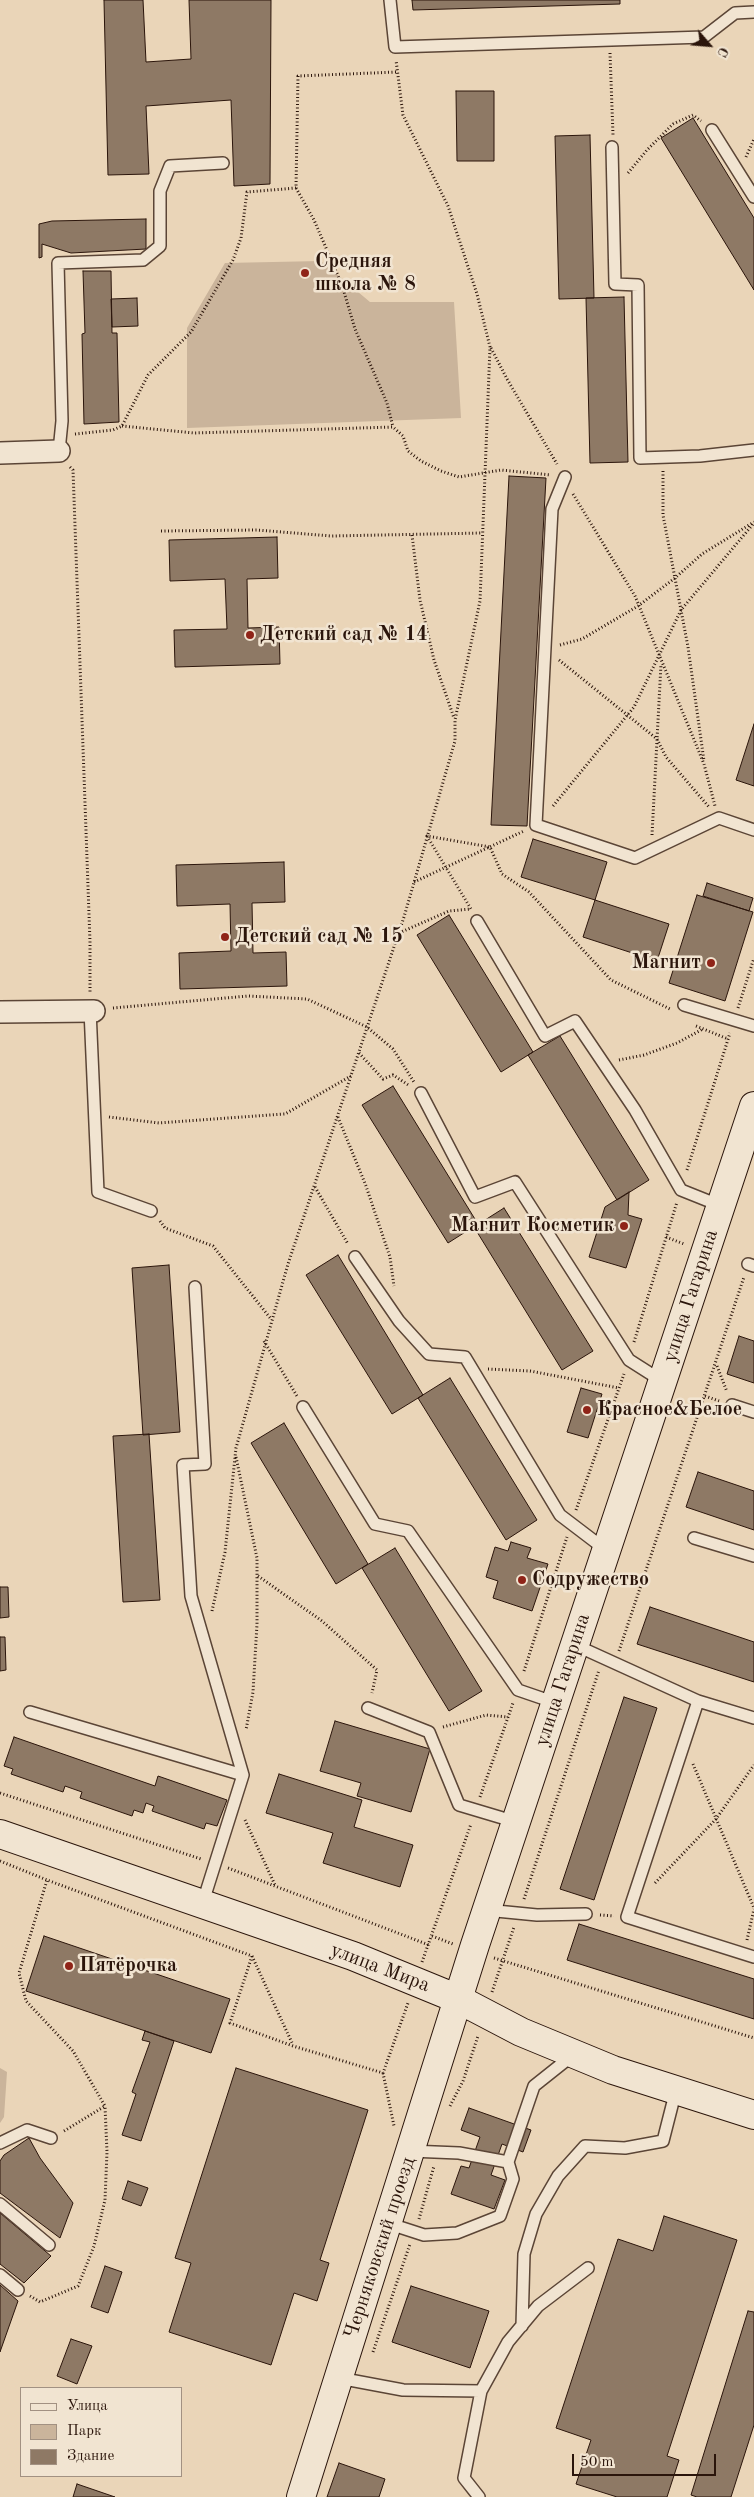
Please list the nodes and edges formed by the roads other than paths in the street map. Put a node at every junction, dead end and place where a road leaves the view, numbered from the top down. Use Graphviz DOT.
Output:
graph roads {
  1 [pos="390,0"];
  2 [pos="754,12"];
  3 [pos="712,130"];
  4 [pos="612,147"];
  5 [pos="223,163"];
  6 [pos="754,197"];
  7 [pos="59,450"];
  8 [pos="754,450"];
  9 [pos="0,453"];
  10 [pos="565,477"];
  11 [pos="754,830"];
  12 [pos="477,921"];
  13 [pos="679,1008"];
  14 [pos="92,1010"];
  15 [pos="0,1012"];
  16 [pos="754,1026"];
  17 [pos="421,1093"];
  18 [pos="754,1106"];
  19 [pos="721,1206"];
  20 [pos="151,1211"];
  21 [pos="355,1257"];
  22 [pos="195,1287"];
  23 [pos="662,1382"];
  24 [pos="732,1405"];
  25 [pos="303,1407"];
  26 [pos="754,1412"];
  27 [pos="694,1538"];
  28 [pos="606,1550"];
  29 [pos="754,1556"];
  30 [pos="575,1645"];
  31 [pos="698,1701"];
  32 [pos="556,1703"];
  33 [pos="368,1708"];
  34 [pos="30,1712"];
  35 [pos="754,1718"];
  36 [pos="242,1770"];
  37 [pos="516,1822"];
  38 [pos="0,1834"];
  39 [pos="202,1905"];
  40 [pos="486,1910"];
  41 [pos="586,1914"];
  42 [pos="749,1956"];
  43 [pos="458,1999"];
  44 [pos="574,2054"];
  45 [pos="676,2090"];
  46 [pos="754,2116"];
  47 [pos="52,2138"];
  48 [pos="0,2143"];
  49 [pos="410,2153"];
  50 [pos="508,2162"];
  51 [pos="0,2204"];
  52 [pos="387,2224"];
  53 [pos="49,2245"];
  54 [pos="588,2268"];
  55 [pos="0,2275"];
  56 [pos="18,2290"];
  57 [pos="522,2326"];
  58 [pos="350,2381"];
  59 [pos="481,2391"];
  60 [pos="301,2497"];
  61 [pos="479,2497"];
  1 -- 2 [label="lane"];
  3 -- 6 [label="lane"];
  4 -- 8 [label="lane"];
  5 -- 7 [label="lane"];
  7 -- 9 [label="street"];
  10 -- 11 [label="lane"];
  12 -- 19 [label="lane"];
  13 -- 16 [label="lane"];
  14 -- 15 [label="street"];
  14 -- 20 [label="lane"];
  17 -- 23 [label="lane"];
  18 -- 19 [label="main road, улица Гагарина"];
  19 -- 23 [label="main road, улица Гагарина"];
  21 -- 28 [label="lane"];
  22 -- 36 [label="lane"];
  23 -- 28 [label="main road, улица Гагарина"];
  24 -- 26 [label="lane"];
  25 -- 32 [label="lane"];
  27 -- 29 [label="lane"];
  28 -- 30 [label="main road, улица Гагарина"];
  30 -- 31 [label="lane"];
  30 -- 32 [label="main road, улица Гагарина"];
  31 -- 35 [label="lane"];
  31 -- 42 [label="lane"];
  32 -- 37 [label="main road, улица Гагарина"];
  33 -- 37 [label="lane"];
  34 -- 36 [label="lane"];
  36 -- 39 [label="lane"];
  37 -- 40 [label="main road, улица Гагарина"];
  38 -- 39 [label="main road, улица Мира"];
  39 -- 43 [label="main road, улица Мира"];
  40 -- 41 [label="lane"];
  40 -- 43 [label="main road, улица Гагарина"];
  43 -- 44 [label="main road, улица Мира"];
  43 -- 49 [label="main road, Черняковский проезд"];
  44 -- 45 [label="main road, улица Мира"];
  44 -- 50 [label="lane"];
  45 -- 46 [label="main road, улица Мира"];
  45 -- 57 [label="lane"];
  47 -- 48 [label="lane"];
  49 -- 50 [label="lane"];
  49 -- 52 [label="main road, Черняковский проезд"];
  50 -- 52 [label="lane"];
  51 -- 53 [label="lane"];
  52 -- 58 [label="main road, Черняковский проезд"];
  54 -- 57 [label="lane"];
  55 -- 56 [label="lane"];
  57 -- 59 [label="lane"];
  58 -- 59 [label="lane"];
  58 -- 60 [label="main road, Черняковский проезд"];
  59 -- 61 [label="lane"];
}
